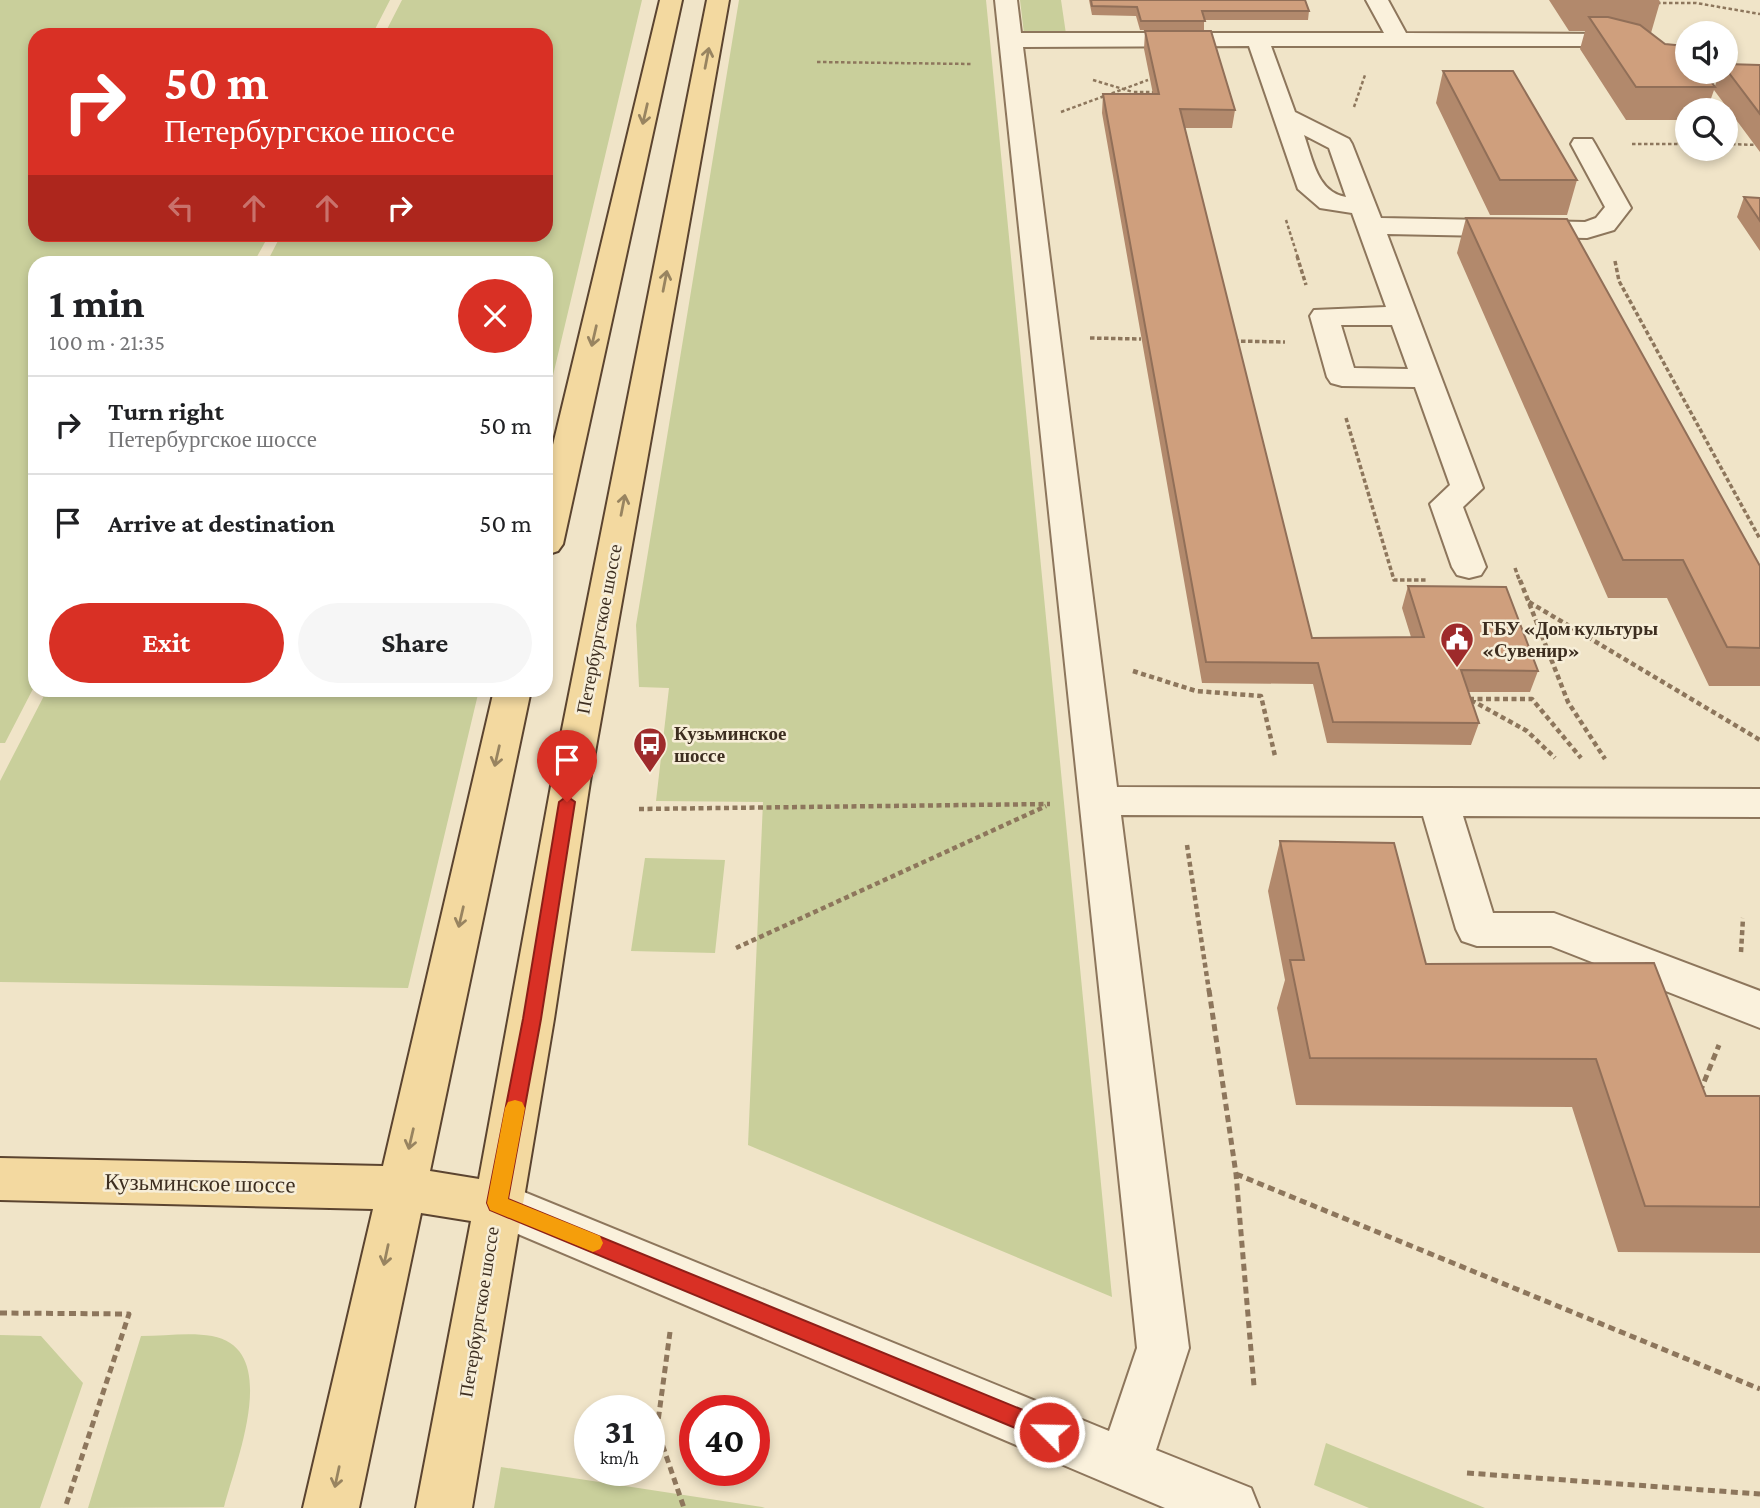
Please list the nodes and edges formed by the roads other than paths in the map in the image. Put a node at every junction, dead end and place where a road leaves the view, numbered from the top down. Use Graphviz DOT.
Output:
graph roads {
  1 [pos="671,0"];
  2 [pos="718,0"];
  3 [pos="1006,0"];
  4 [pos="1377,0"];
  5 [pos="1258,41"];
  6 [pos="1400,41"];
  7 [pos="1012,52"];
  8 [pos="1675,69"];
  9 [pos="1285,116"];
  10 [pos="1583,144"];
  11 [pos="1366,216"];
  12 [pos="1404,316"];
  13 [pos="1427,378"];
  14 [pos="553,514"];
  15 [pos="1469,567"];
  16 [pos="511,697"];
  17 [pos="1439,802"];
  18 [pos="1075,803"];
  19 [pos="1760,803"];
  20 [pos="1760,1010"];
  21 [pos="0,1179"];
  22 [pos="400,1188"];
  23 [pos="497,1203"];
  24 [pos="1125,1463"];
  25 [pos="331,1508"];
  26 [pos="444,1508"];
  27 [pos="1231,1508"];
  1 -- 14 [label="main road, one-way"];
  23 -- 2 [label="main road, Петербургское шоссе, one-way"];
  3 -- 7 [label="street"];
  4 -- 6 [label="street"];
  5 -- 6 [label="street"];
  5 -- 7 [label="street"];
  5 -- 9 [label="street"];
  6 -- 8 [label="street"];
  7 -- 18 [label="street"];
  9 -- 11 [label="street"];
  9 -- 11 [label="street"];
  10 -- 11 [label="street"];
  11 -- 12 [label="street"];
  12 -- 13 [label="street"];
  12 -- 13 [label="street"];
  13 -- 15 [label="street"];
  16 -- 22 [label="main road, one-way"];
  17 -- 18 [label="street"];
  17 -- 19 [label="street"];
  17 -- 20 [label="street"];
  18 -- 24 [label="street"];
  21 -- 22 [label="main road, Кузьминское шоссе"];
  22 -- 23 [label="main road, Кузьминское шоссе"];
  22 -- 25 [label="main road, one-way"];
  23 -- 24 [label="street"];
  23 -- 26 [label="main road, Петербургское шоссе"];
  24 -- 27 [label="street"];
}
